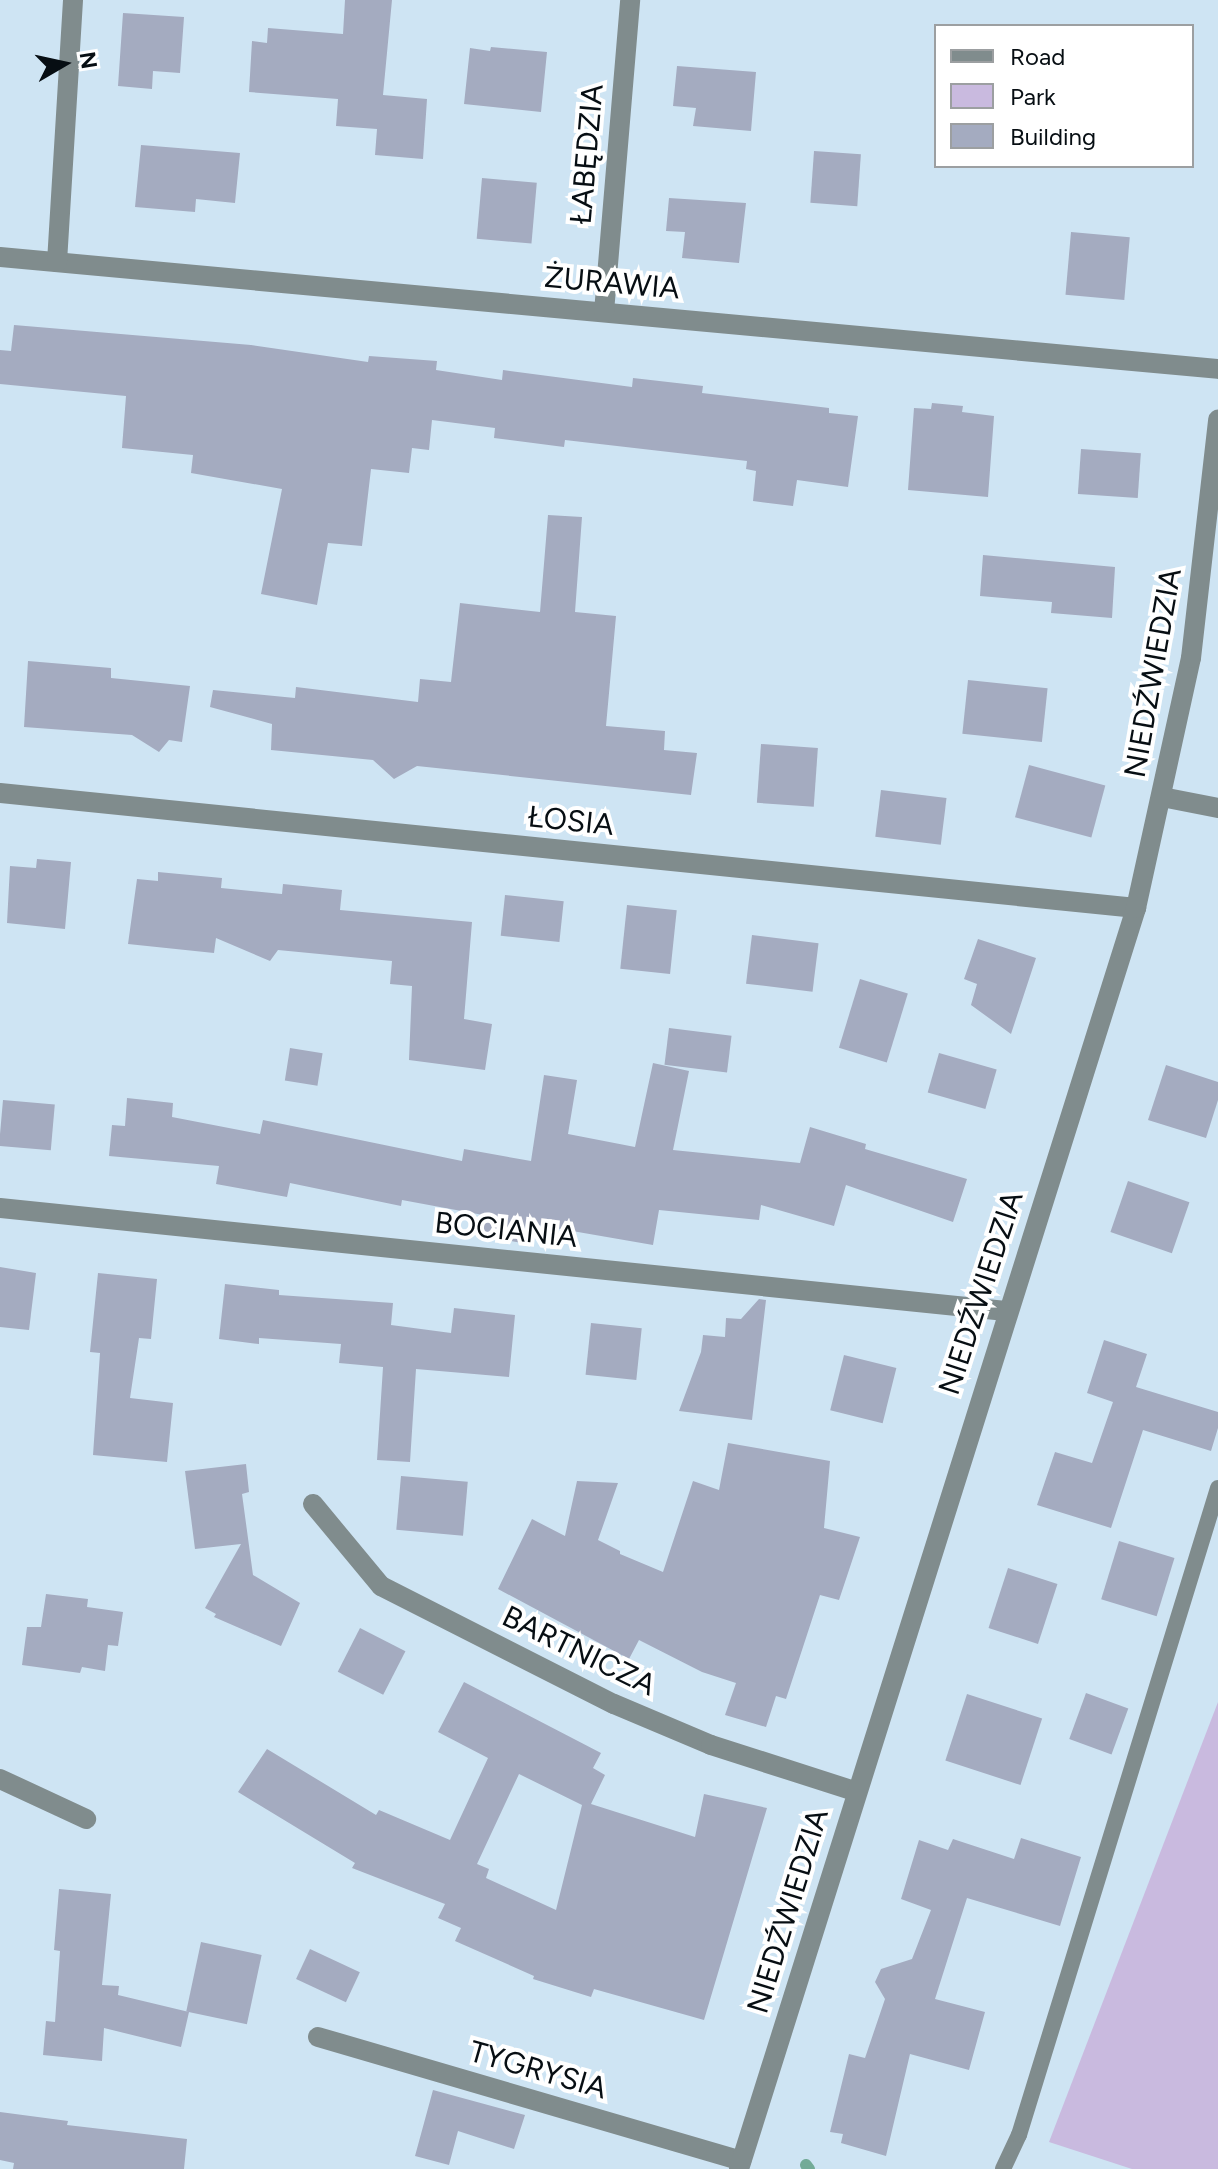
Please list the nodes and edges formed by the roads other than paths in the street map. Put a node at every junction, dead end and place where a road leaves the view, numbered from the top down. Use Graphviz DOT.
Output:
graph roads {
  1 [pos="73,0"];
  2 [pos="630,0"];
  3 [pos="0,257"];
  4 [pos="57,262"];
  5 [pos="604,312"];
  6 [pos="1218,369"];
  7 [pos="1218,420"];
  8 [pos="0,793"];
  9 [pos="1162,797"];
  10 [pos="1218,808"];
  11 [pos="1136,908"];
  12 [pos="0,1208"];
  13 [pos="1006,1311"];
  14 [pos="1218,1488"];
  15 [pos="313,1504"];
  16 [pos="0,1779"];
  17 [pos="857,1792"];
  18 [pos="86,1819"];
  19 [pos="318,2037"];
  20 [pos="740,2165"];
  21 [pos="1003,2169"];
  1 -- 4 [label="street"];
  2 -- 5 [label="street, ŁABĘDZIA"];
  3 -- 4 [label="street, ŻURAWIA"];
  4 -- 5 [label="street, ŻURAWIA"];
  5 -- 6 [label="street, ŻURAWIA"];
  7 -- 9 [label="street, NIEDŹWIEDZIA"];
  8 -- 11 [label="street, ŁOSIA"];
  9 -- 10 [label="street"];
  9 -- 11 [label="street, NIEDŹWIEDZIA"];
  11 -- 13 [label="street, NIEDŹWIEDZIA"];
  12 -- 13 [label="street, BOCIANIA"];
  13 -- 17 [label="street, NIEDŹWIEDZIA"];
  14 -- 21 [label="lane"];
  15 -- 17 [label="street, BARTNICZA"];
  16 -- 18 [label="street"];
  17 -- 20 [label="street, NIEDŹWIEDZIA"];
  19 -- 20 [label="street, TYGRYSIA"];
}
